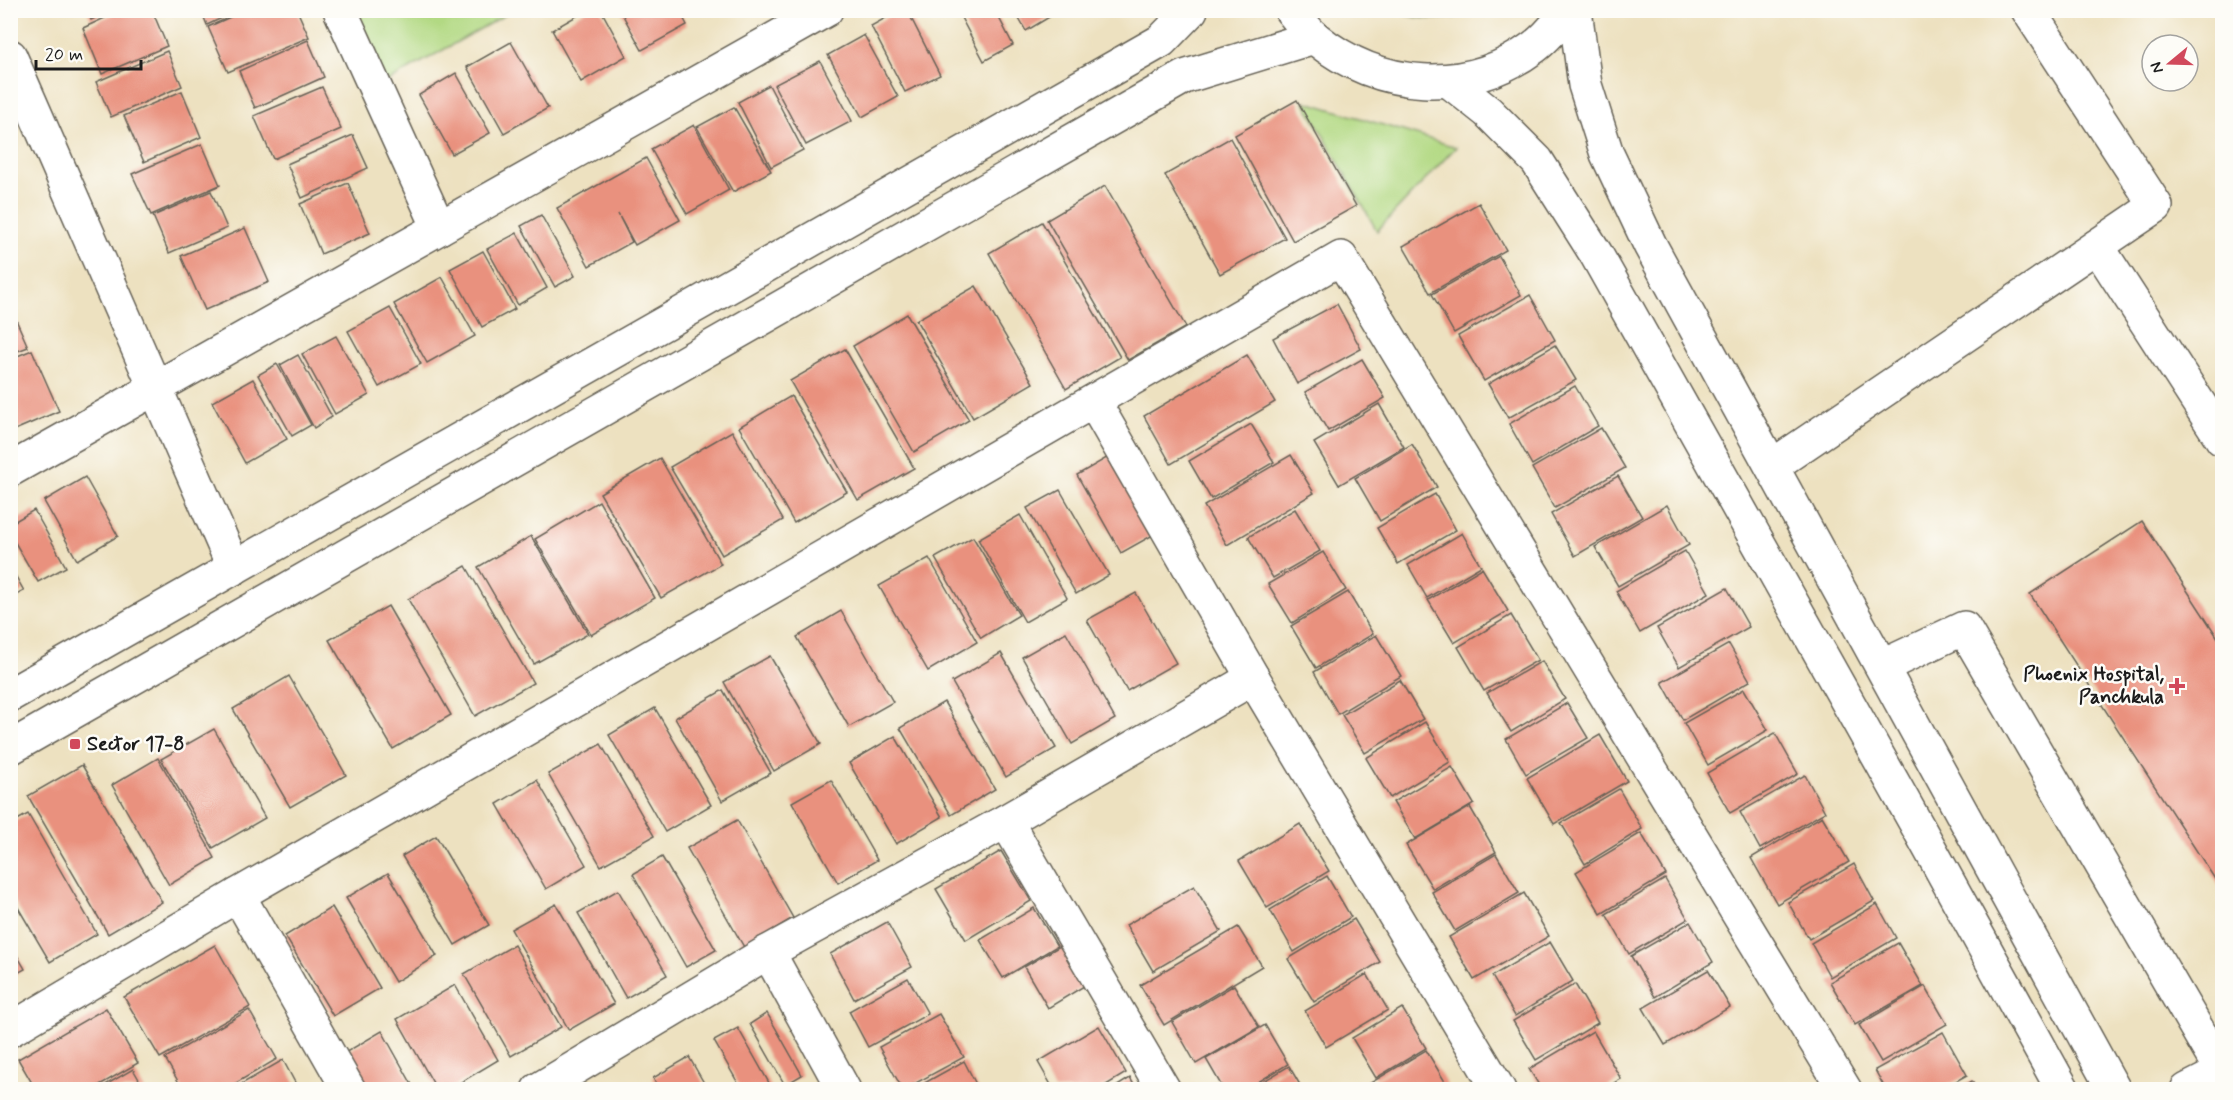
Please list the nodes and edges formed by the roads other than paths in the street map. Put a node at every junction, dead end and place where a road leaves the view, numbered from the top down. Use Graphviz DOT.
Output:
graph roads {
  1 [pos="340,10"];
  2 [pos="826,10"];
  3 [pos="1191,10"];
  4 [pos="1291,10"];
  5 [pos="1569,10"];
  6 [pos="1575,10"];
  7 [pos="2028,10"];
  8 [pos="1314,37"];
  9 [pos="10,56"];
  10 [pos="1449,81"];
  11 [pos="439,228"];
  12 [pos="2097,246"];
  13 [pos="156,388"];
  14 [pos="1094,402"];
  15 [pos="2223,438"];
  16 [pos="1772,466"];
  17 [pos="10,470"];
  18 [pos="234,568"];
  19 [pos="1883,666"];
  20 [pos="1253,678"];
  21 [pos="10,695"];
  22 [pos="10,748"];
  23 [pos="1006,822"];
  24 [pos="238,895"];
  25 [pos="768,952"];
  26 [pos="10,1030"];
  27 [pos="2222,1072"];
  28 [pos="349,1089"];
  29 [pos="538,1089"];
  30 [pos="844,1089"];
  31 [pos="1164,1089"];
  32 [pos="1499,1089"];
  33 [pos="1845,1089"];
  34 [pos="2063,1089"];
  35 [pos="2114,1089"];
  36 [pos="2187,1089"];
  1 -- 11 [label="street"];
  2 -- 11 [label="street"];
  3 -- 18 [label="street"];
  4 -- 8 [label="street"];
  5 -- 10 [label="street"];
  6 -- 16 [label="street"];
  7 -- 12 [label="street"];
  8 -- 10 [label="street"];
  8 -- 22 [label="street"];
  9 -- 13 [label="street"];
  10 -- 34 [label="street"];
  11 -- 13 [label="street"];
  12 -- 15 [label="street"];
  12 -- 16 [label="street"];
  13 -- 17 [label="street"];
  13 -- 18 [label="street"];
  14 -- 20 [label="street"];
  14 -- 24 [label="street"];
  14 -- 33 [label="street"];
  16 -- 19 [label="street"];
  18 -- 21 [label="street"];
  19 -- 27 [label="street"];
  19 -- 35 [label="street"];
  20 -- 23 [label="street"];
  20 -- 32 [label="street"];
  23 -- 25 [label="street"];
  23 -- 31 [label="street"];
  24 -- 26 [label="street"];
  24 -- 28 [label="street"];
  25 -- 29 [label="street"];
  25 -- 30 [label="street"];
  27 -- 36 [label="street"];
}
